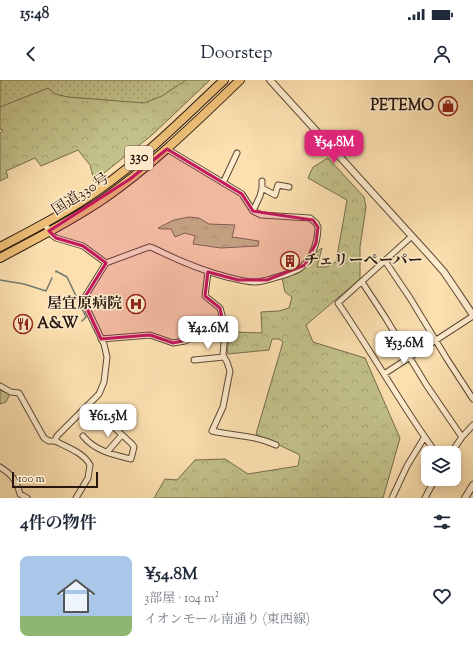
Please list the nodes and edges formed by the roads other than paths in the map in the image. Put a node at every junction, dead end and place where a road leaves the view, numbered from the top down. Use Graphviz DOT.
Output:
graph roads {
  1 [pos="224,80"];
  2 [pos="240,80"];
  3 [pos="270,80"];
  4 [pos="167,149"];
  5 [pos="237,153"];
  6 [pos="262,181"];
  7 [pos="223,183"];
  8 [pos="289,187"];
  9 [pos="262,188"];
  10 [pos="253,211"];
  11 [pos="44,223"];
  12 [pos="49,231"];
  13 [pos="412,236"];
  14 [pos="0,247"];
  15 [pos="0,258"];
  16 [pos="385,261"];
  17 [pos="106,263"];
  18 [pos="208,272"];
  19 [pos="362,282"];
  20 [pos="473,315"];
  21 [pos="225,332"];
  22 [pos="101,339"];
  23 [pos="436,340"];
  24 [pos="224,357"];
  25 [pos="410,357"];
  26 [pos="194,360"];
  27 [pos="384,374"];
  28 [pos="0,386"];
  29 [pos="473,399"];
  30 [pos="89,405"];
  31 [pos="473,424"];
  32 [pos="122,435"];
  33 [pos="83,436"];
  34 [pos="462,437"];
  35 [pos="424,438"];
  36 [pos="55,441"];
  37 [pos="276,445"];
  38 [pos="430,446"];
  39 [pos="456,446"];
  40 [pos="107,452"];
  41 [pos="0,467"];
  42 [pos="473,485"];
  43 [pos="431,486"];
  44 [pos="27,498"];
  45 [pos="76,498"];
  46 [pos="392,498"];
  47 [pos="425,498"];
  48 [pos="465,498"];
  1 -- 11 [label="highway, 国道330号 / 330"];
  2 -- 4 [label="highway, 国道330号 / 330"];
  3 -- 13 [label="street"];
  4 -- 7 [label="street"];
  4 -- 12 [label="highway, 国道330号 / 330"];
  5 -- 7 [label="street"];
  6 -- 9 [label="street"];
  7 -- 10 [label="street"];
  8 -- 9 [label="street"];
  9 -- 10 [label="street"];
  10 -- 18 [label="street"];
  11 -- 12 [label="street"];
  11 -- 14 [label="highway, 国道330号 / 330"];
  12 -- 15 [label="highway, 国道330号 / 330"];
  12 -- 17 [label="street"];
  13 -- 16 [label="street"];
  13 -- 20 [label="street"];
  16 -- 19 [label="street"];
  16 -- 23 [label="street"];
  17 -- 18 [label="street"];
  17 -- 22 [label="street"];
  18 -- 21 [label="street"];
  19 -- 25 [label="street"];
  19 -- 27 [label="street"];
  20 -- 23 [label="street"];
  21 -- 22 [label="street"];
  21 -- 24 [label="street"];
  22 -- 30 [label="street"];
  23 -- 25 [label="street"];
  23 -- 29 [label="street"];
  24 -- 26 [label="street"];
  24 -- 37 [label="street"];
  25 -- 27 [label="street"];
  25 -- 34 [label="street"];
  27 -- 35 [label="street"];
  28 -- 36 [label="street"];
  30 -- 32 [label="street"];
  30 -- 36 [label="street"];
  31 -- 34 [label="street"];
  32 -- 40 [label="street"];
  32 -- 40 [label="street"];
  33 -- 40 [label="street"];
  34 -- 39 [label="street"];
  35 -- 38 [label="street"];
  35 -- 46 [label="street"];
  36 -- 45 [label="street"];
  41 -- 44 [label="street"];
  42 -- 48 [label="street"];
  43 -- 47 [label="street"];
}
